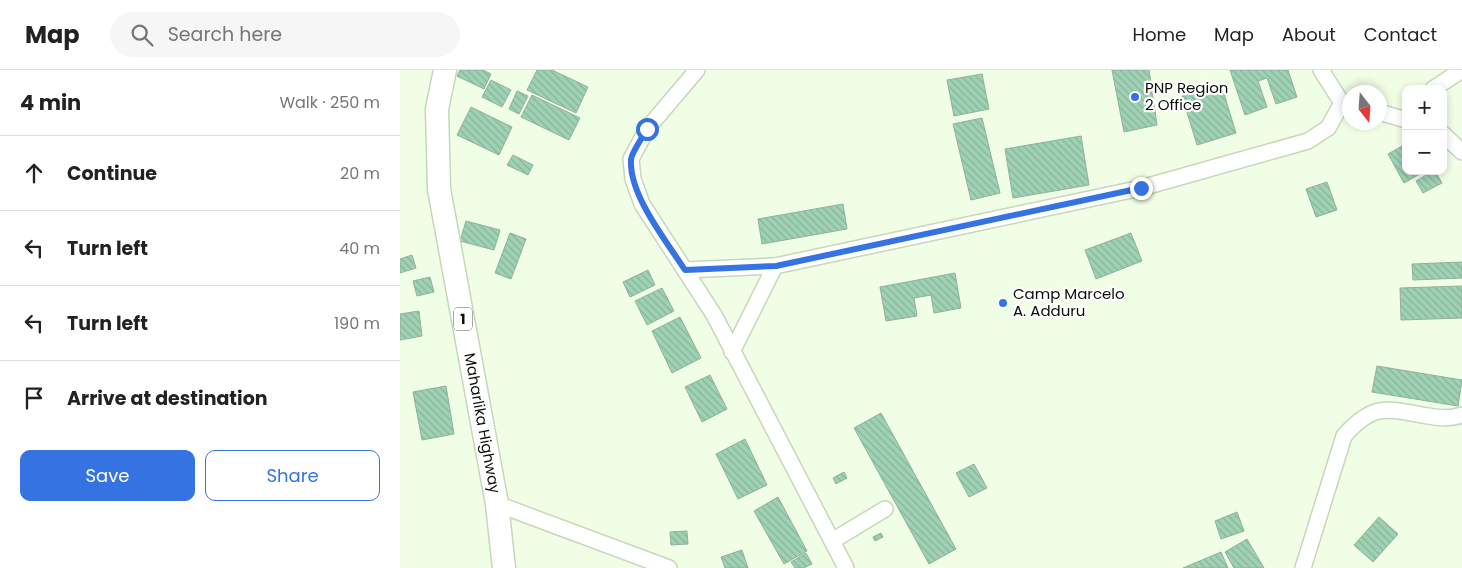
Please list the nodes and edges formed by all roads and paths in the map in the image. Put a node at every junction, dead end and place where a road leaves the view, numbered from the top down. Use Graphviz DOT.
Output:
graph roads {
  1 [pos="444,70"];
  2 [pos="697,70"];
  3 [pos="1321,70"];
  4 [pos="1462,70"];
  5 [pos="1439,85"];
  6 [pos="1342,99"];
  7 [pos="1342,109"];
  8 [pos="1447,138"];
  9 [pos="1462,152"];
  10 [pos="776,266"];
  11 [pos="685,270"];
  12 [pos="732,352"];
  13 [pos="1462,414"];
  14 [pos="497,504"];
  15 [pos="885,509"];
  16 [pos="832,541"];
  17 [pos="504,568"];
  18 [pos="670,568"];
  19 [pos="846,568"];
  20 [pos="1303,568"];
  1 -- 14 [label="main road, Maharlika Highway / 1"];
  2 -- 11 [label="street"];
  3 -- 6 [label="street"];
  4 -- 5 [label="street"];
  7 -- 10 [label="street"];
  8 -- 9 [label="street"];
  10 -- 11 [label="street"];
  10 -- 12 [label="street"];
  11 -- 12 [label="street"];
  12 -- 16 [label="street"];
  13 -- 20 [label="street"];
  14 -- 17 [label="main road, Maharlika Highway / 1"];
  14 -- 18 [label="street"];
  15 -- 16 [label="street"];
  16 -- 19 [label="street"];
}
